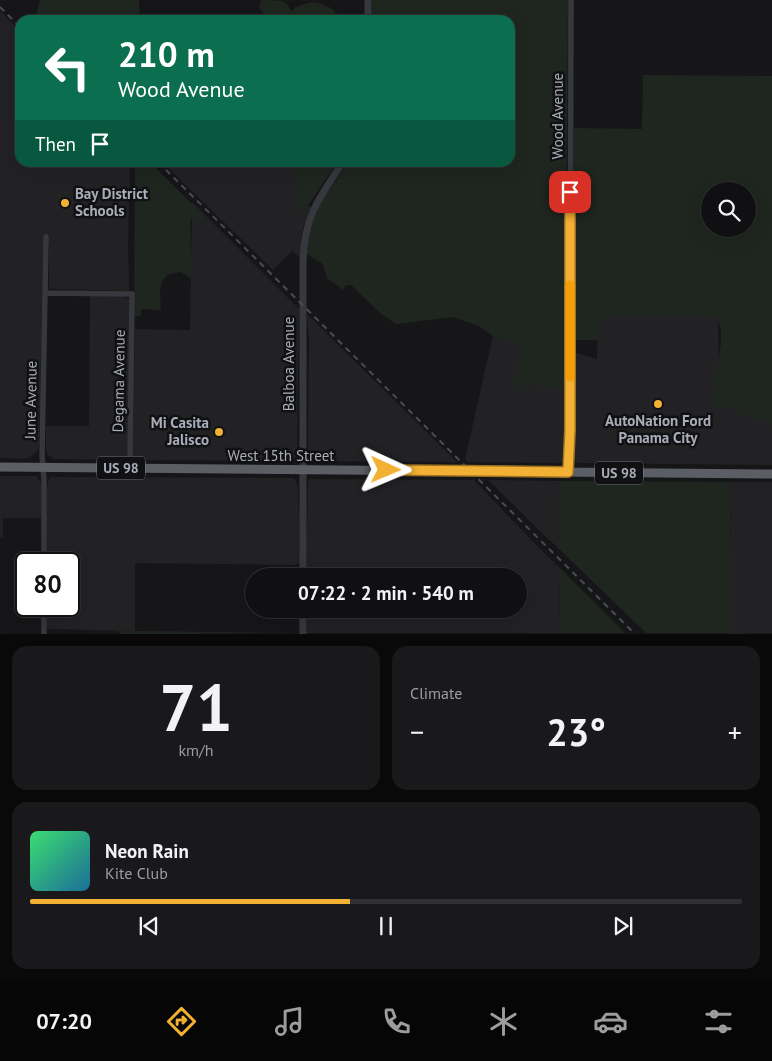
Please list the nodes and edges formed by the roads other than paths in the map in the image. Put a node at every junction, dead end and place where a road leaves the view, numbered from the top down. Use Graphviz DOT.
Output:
graph roads {
  1 [pos="368,0"];
  2 [pos="571,0"];
  3 [pos="368,15"];
  4 [pos="340,167"];
  5 [pos="46,237"];
  6 [pos="46,293"];
  7 [pos="0,467"];
  8 [pos="44,467"];
  9 [pos="130,468"];
  10 [pos="302,470"];
  11 [pos="568,472"];
  12 [pos="772,474"];
  13 [pos="44,552"];
  14 [pos="303,568"];
  15 [pos="44,617"];
  16 [pos="303,618"];
  17 [pos="44,634"];
  18 [pos="303,634"];
  1 -- 3 [label="street"];
  2 -- 11 [label="street, Wood Avenue"];
  4 -- 10 [label="street, Balboa Avenue"];
  5 -- 6 [label="street, June Avenue"];
  6 -- 8 [label="street, June Avenue"];
  6 -- 9 [label="street, Degama Avenue"];
  7 -- 8 [label="highway, West 15th Street / US 98"];
  8 -- 9 [label="highway, West 15th Street / US 98"];
  8 -- 13 [label="street, June Avenue"];
  9 -- 10 [label="highway, West 15th Street / US 98"];
  10 -- 11 [label="highway, West 15th Street / US 98"];
  10 -- 14 [label="street, Balboa Avenue"];
  11 -- 12 [label="highway, West 15th Street / US 98"];
  15 -- 17 [label="street"];
  16 -- 18 [label="street"];
}
